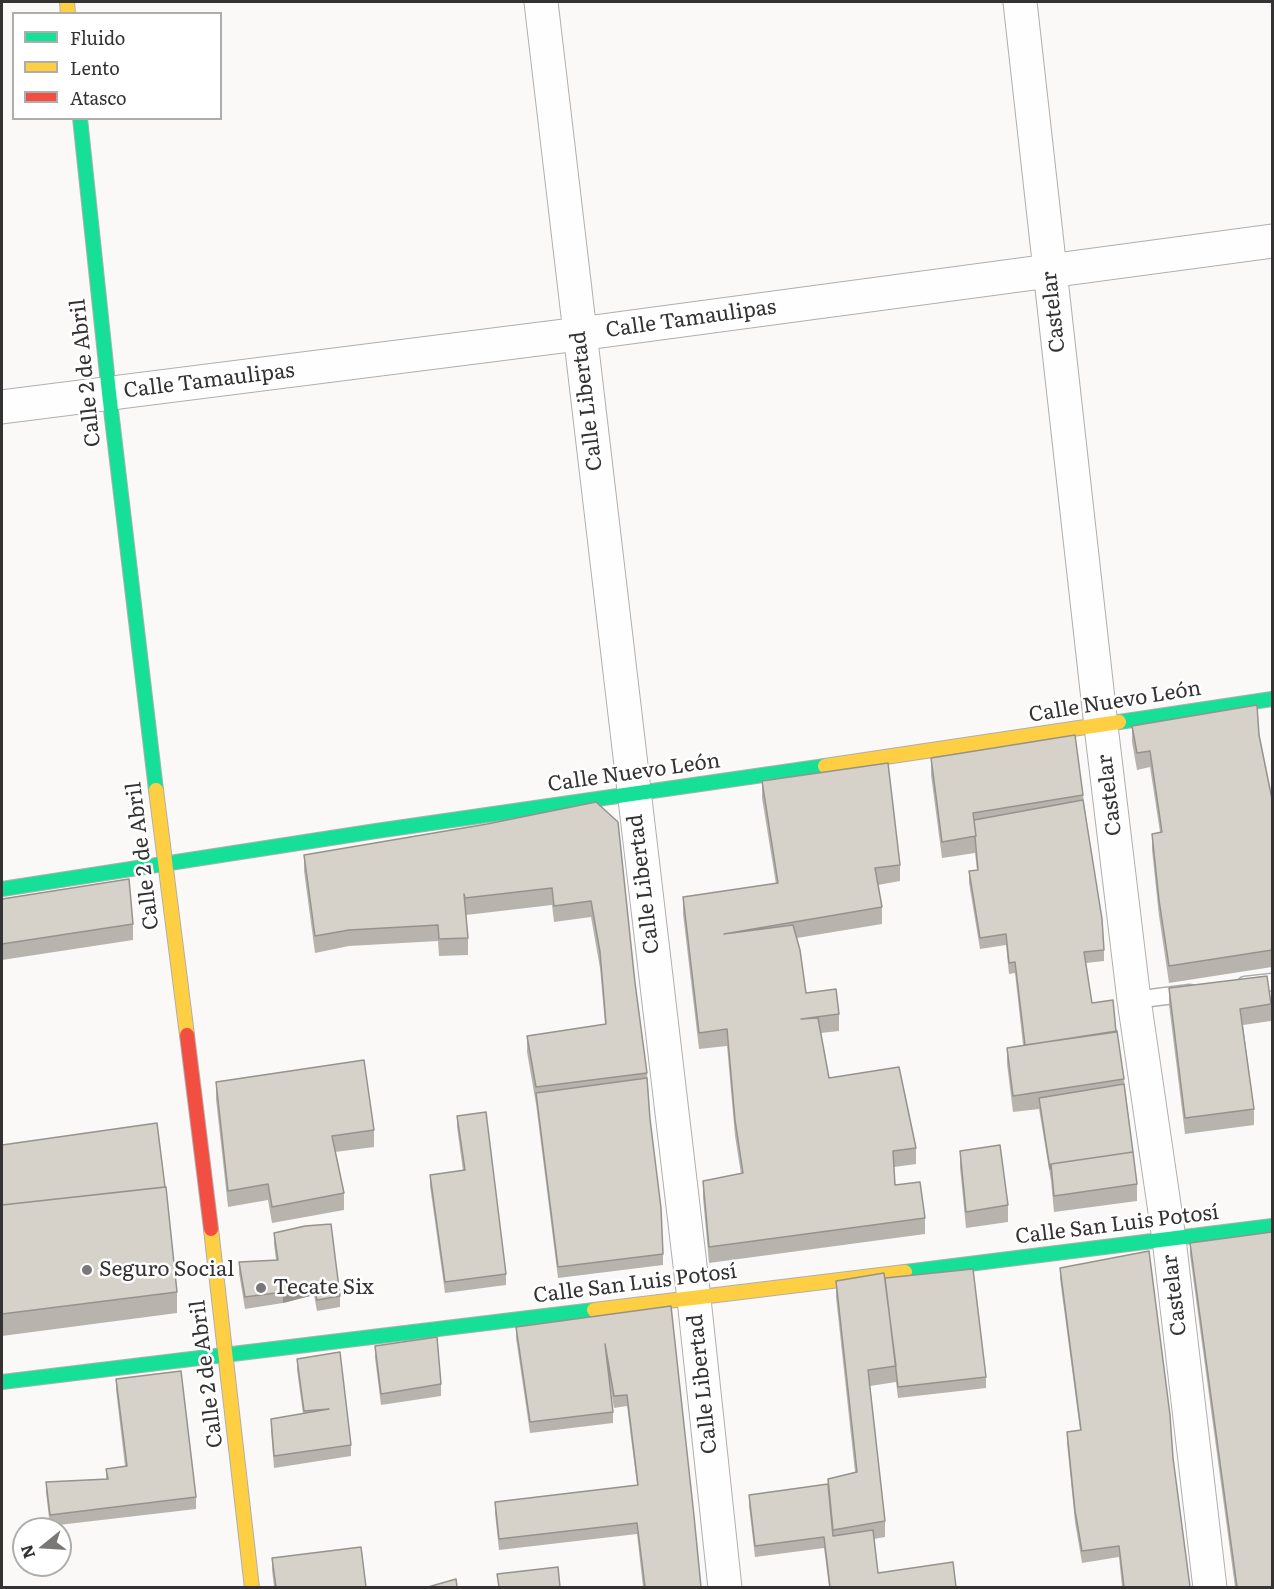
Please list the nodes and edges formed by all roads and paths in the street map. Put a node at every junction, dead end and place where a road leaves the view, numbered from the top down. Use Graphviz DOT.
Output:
graph roads {
  1 [pos="541,2"];
  2 [pos="1020,2"];
  3 [pos="80,120"];
  4 [pos="1272,241"];
  5 [pos="1050,271"];
  6 [pos="579,334"];
  7 [pos="109,393"];
  8 [pos="2,407"];
  9 [pos="1272,699"];
  10 [pos="1101,726"];
  11 [pos="633,795"];
  12 [pos="165,864"];
  13 [pos="2,889"];
  14 [pos="1272,982"];
  15 [pos="1227,988"];
  16 [pos="1203,991"];
  17 [pos="1134,1000"];
  18 [pos="1272,1226"];
  19 [pos="1169,1239"];
  20 [pos="694,1299"];
  21 [pos="227,1356"];
  22 [pos="2,1382"];
  23 [pos="252,1587"];
  24 [pos="725,1587"];
  25 [pos="1210,1587"];
  1 -- 6 [label="street, Calle Libertad"];
  2 -- 5 [label="street, Castelar"];
  3 -- 7 [label="street, Calle 2 de Abril"];
  4 -- 5 [label="street, Calle Tamaulipas"];
  5 -- 6 [label="street, Calle Tamaulipas"];
  5 -- 10 [label="street, Castelar"];
  6 -- 7 [label="street, Calle Tamaulipas"];
  6 -- 11 [label="street, Calle Libertad"];
  7 -- 8 [label="street, Calle Tamaulipas"];
  7 -- 12 [label="street, Calle 2 de Abril"];
  9 -- 10 [label="street, Calle Nuevo León"];
  10 -- 11 [label="street, Calle Nuevo León"];
  10 -- 17 [label="street, Castelar"];
  11 -- 12 [label="street, Calle Nuevo León"];
  11 -- 20 [label="street, Calle Libertad"];
  12 -- 13 [label="street, Calle Nuevo León"];
  12 -- 21 [label="street, Calle 2 de Abril"];
  14 -- 15 [label="lane"];
  16 -- 17 [label="lane"];
  17 -- 19 [label="street, Castelar"];
  18 -- 19 [label="street, Calle San Luis Potosí"];
  19 -- 20 [label="street, Calle San Luis Potosí"];
  19 -- 25 [label="street, Castelar"];
  20 -- 21 [label="street, Calle San Luis Potosí"];
  20 -- 24 [label="street, Calle Libertad"];
  21 -- 22 [label="street, Calle San Luis Potosí"];
  21 -- 23 [label="street, Calle 2 de Abril"];
}
